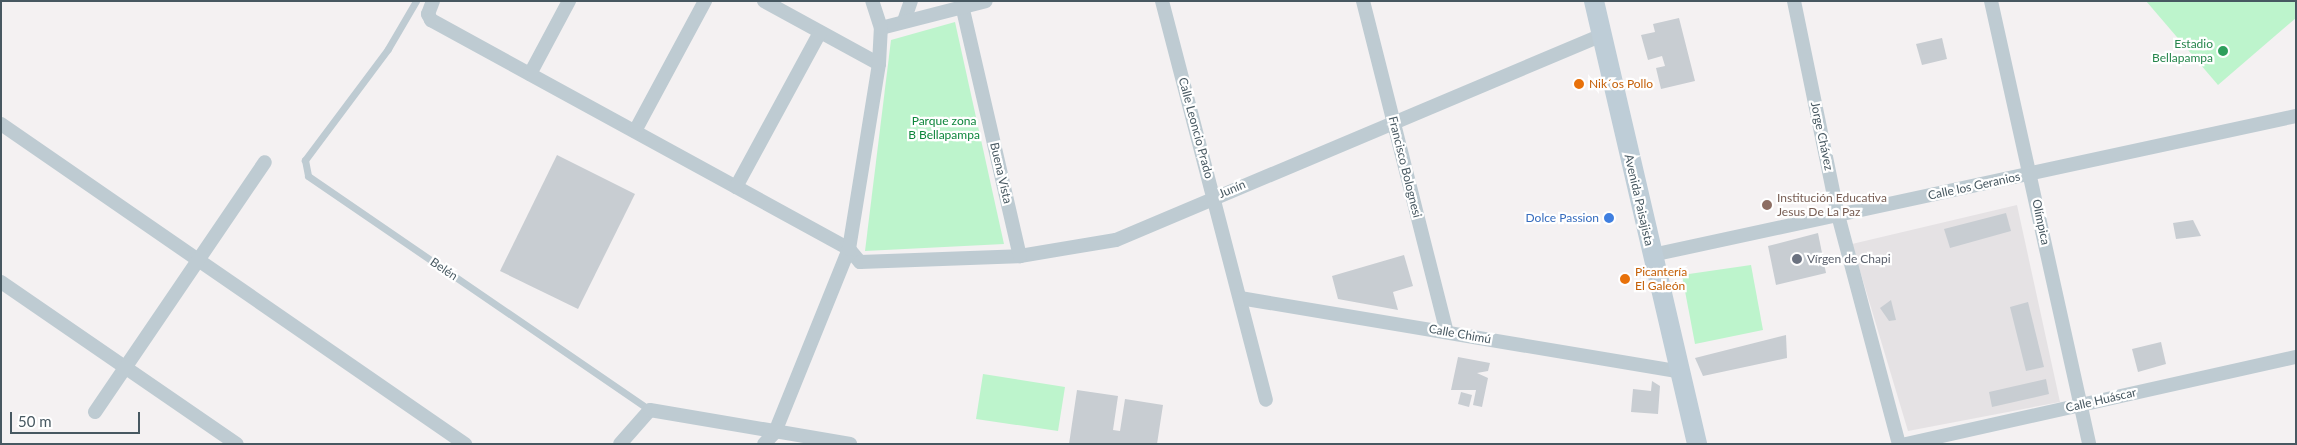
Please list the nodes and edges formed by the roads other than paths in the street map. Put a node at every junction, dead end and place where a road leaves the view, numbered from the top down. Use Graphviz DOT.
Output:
graph roads {
  1 [pos="416,1"];
  2 [pos="433,1"];
  3 [pos="569,1"];
  4 [pos="705,1"];
  5 [pos="764,1"];
  6 [pos="872,1"];
  7 [pos="911,1"];
  8 [pos="986,1"];
  9 [pos="1162,1"];
  10 [pos="1363,1"];
  11 [pos="1594,1"];
  12 [pos="1794,1"];
  13 [pos="1991,1"];
  14 [pos="962,4"];
  15 [pos="904,21"];
  16 [pos="881,28"];
  17 [pos="820,32"];
  18 [pos="1602,35"];
  19 [pos="879,64"];
  20 [pos="530,74"];
  21 [pos="2296,116"];
  22 [pos="1394,122"];
  23 [pos="1,124"];
  24 [pos="635,131"];
  25 [pos="265,162"];
  26 [pos="2030,174"];
  27 [pos="736,187"];
  28 [pos="1214,197"];
  29 [pos="1838,215"];
  30 [pos="849,249"];
  31 [pos="1652,255"];
  32 [pos="1020,256"];
  33 [pos="198,260"];
  34 [pos="1,282"];
  35 [pos="1240,298"];
  36 [pos="1446,332"];
  37 [pos="2296,357"];
  38 [pos="125,367"];
  39 [pos="1680,372"];
  40 [pos="1266,400"];
  41 [pos="2081,405"];
  42 [pos="650,410"];
  43 [pos="95,412"];
  44 [pos="775,432"];
  45 [pos="1694,438"];
  46 [pos="237,444"];
  47 [pos="464,444"];
  48 [pos="620,444"];
  49 [pos="764,444"];
  50 [pos="850,444"];
  51 [pos="1899,444"];
  52 [pos="1906,444"];
  53 [pos="2089,444"];
  1 -- 42 [label="lane, Belén"];
  2 -- 20 [label="street"];
  3 -- 20 [label="street"];
  4 -- 24 [label="street"];
  5 -- 17 [label="street"];
  6 -- 16 [label="street"];
  7 -- 15 [label="street"];
  8 -- 14 [label="street"];
  9 -- 28 [label="street, Calle Leoncio Prado"];
  10 -- 22 [label="street, Francisco Bolognesi"];
  11 -- 18 [label="main road, Avenida Paisajista"];
  12 -- 29 [label="street, Jorge Chávez"];
  13 -- 26 [label="street, Olímpica"];
  14 -- 15 [label="street"];
  14 -- 32 [label="street, Buena Vista"];
  15 -- 16 [label="street"];
  16 -- 19 [label="street"];
  17 -- 19 [label="street"];
  17 -- 27 [label="street"];
  18 -- 22 [label="street, Junín"];
  18 -- 31 [label="main road, Avenida Paisajista"];
  19 -- 30 [label="street"];
  20 -- 24 [label="street"];
  21 -- 26 [label="street, Calle los Geranios"];
  22 -- 28 [label="street, Junín"];
  22 -- 36 [label="street, Francisco Bolognesi"];
  23 -- 33 [label="street"];
  24 -- 27 [label="street"];
  25 -- 33 [label="street"];
  26 -- 29 [label="street, Calle los Geranios"];
  26 -- 41 [label="street, Olímpica"];
  27 -- 30 [label="street"];
  28 -- 32 [label="street, Junín"];
  28 -- 35 [label="street, Calle Leoncio Prado"];
  29 -- 31 [label="street, Calle los Geranios"];
  29 -- 51 [label="street, Jorge Chávez"];
  30 -- 32 [label="street, Junín"];
  30 -- 44 [label="street"];
  31 -- 39 [label="main road, Avenida Paisajista"];
  33 -- 38 [label="street"];
  33 -- 47 [label="street"];
  34 -- 38 [label="street"];
  35 -- 36 [label="street, Calle Chimú"];
  35 -- 40 [label="street, Calle Leoncio Prado"];
  36 -- 39 [label="street, Calle Chimú"];
  37 -- 41 [label="street, Calle Huáscar"];
  38 -- 43 [label="street"];
  38 -- 46 [label="street"];
  39 -- 45 [label="main road, Avenida Paisajista"];
  41 -- 52 [label="street, Calle Huáscar"];
  41 -- 53 [label="street, Olímpica"];
  42 -- 44 [label="street, Belén"];
  42 -- 48 [label="street"];
  44 -- 49 [label="street"];
  44 -- 50 [label="street, Belén"];
}
